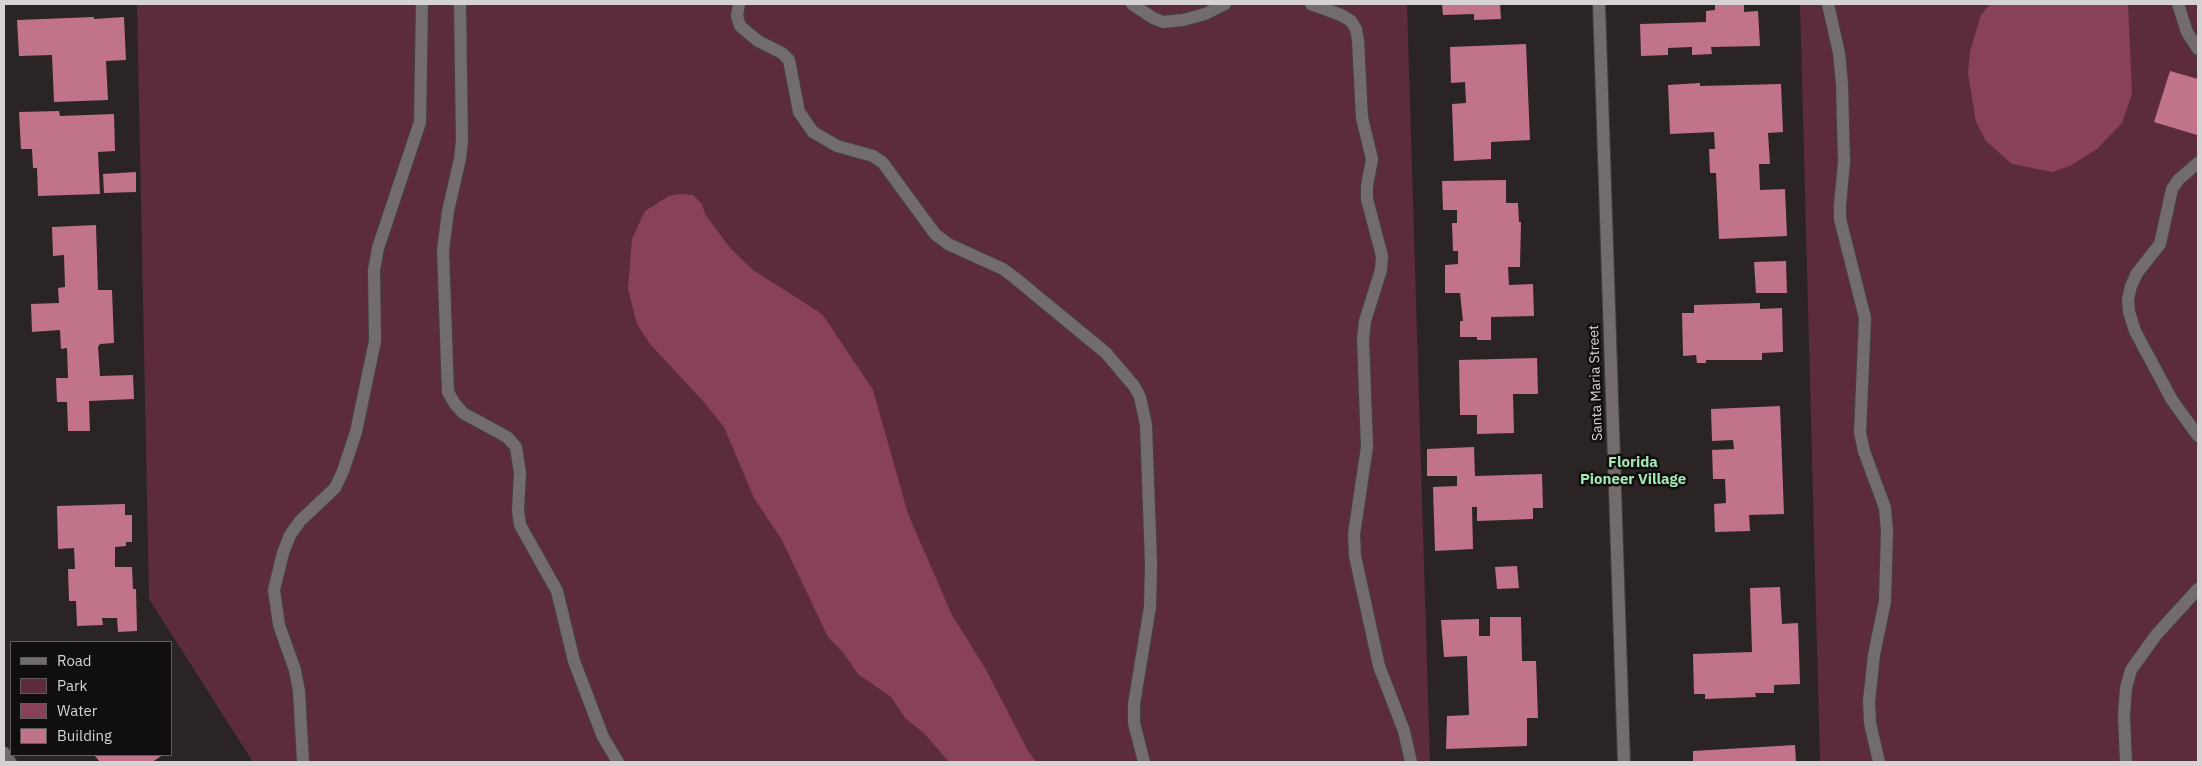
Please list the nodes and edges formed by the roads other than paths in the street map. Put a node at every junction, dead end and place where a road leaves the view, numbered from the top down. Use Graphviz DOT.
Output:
graph roads {
  1 [pos="422,4"];
  2 [pos="460,4"];
  3 [pos="740,4"];
  4 [pos="1132,4"];
  5 [pos="1225,4"];
  6 [pos="1311,4"];
  7 [pos="1599,4"];
  8 [pos="1828,4"];
  9 [pos="2178,4"];
  10 [pos="2198,49"];
  11 [pos="2198,163"];
  12 [pos="2198,436"];
  13 [pos="2198,589"];
  14 [pos="4,753"];
  15 [pos="9,762"];
  16 [pos="304,762"];
  17 [pos="618,762"];
  18 [pos="1144,762"];
  19 [pos="1410,762"];
  20 [pos="1624,762"];
  21 [pos="1879,762"];
  22 [pos="2126,762"];
  1 -- 16 [label="street"];
  2 -- 17 [label="street"];
  3 -- 18 [label="street"];
  4 -- 5 [label="street"];
  6 -- 19 [label="street"];
  7 -- 20 [label="street, Santa Maria Street"];
  8 -- 21 [label="street"];
  9 -- 10 [label="street"];
  11 -- 12 [label="street"];
  13 -- 22 [label="street"];
  14 -- 15 [label="street"];
}
